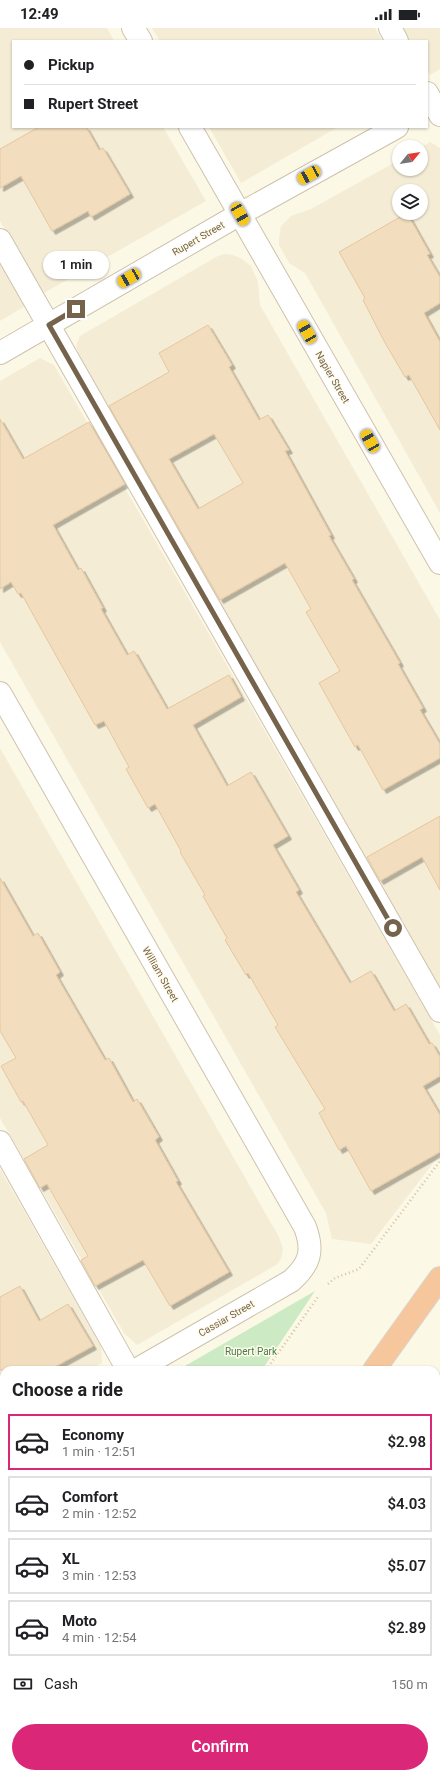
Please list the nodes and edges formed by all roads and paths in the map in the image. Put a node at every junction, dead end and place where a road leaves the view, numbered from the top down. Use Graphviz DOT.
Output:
graph roads {
  1 [pos="133,28"];
  2 [pos="390,28"];
  3 [pos="140,40"];
  4 [pos="396,40"];
  5 [pos="191,128"];
  6 [pos="395,128"];
  7 [pos="240,214"];
  8 [pos="0,240"];
  9 [pos="49,325"];
  10 [pos="0,353"];
  11 [pos="440,563"];
  12 [pos="0,693"];
  13 [pos="440,1011"];
  14 [pos="0,1142"];
  15 [pos="440,1161"];
  16 [pos="308,1258"];
  17 [pos="440,1278"];
  18 [pos="325,1287"];
  19 [pos="320,1294"];
  20 [pos="126,1366"];
  21 [pos="143,1366"];
  22 [pos="269,1366"];
  23 [pos="377,1366"];
  1 -- 3 [label="street"];
  2 -- 4 [label="street"];
  5 -- 7 [label="street, Napier Street"];
  6 -- 7 [label="street, Rupert Street"];
  7 -- 9 [label="street, Rupert Street"];
  7 -- 11 [label="street, Napier Street"];
  8 -- 9 [label="street"];
  9 -- 10 [label="street, Rupert Street"];
  9 -- 13 [label="street"];
  12 -- 16 [label="street, William Street"];
  14 -- 20 [label="street"];
  15 -- 18 [label="path"];
  16 -- 21 [label="street, Cassiar Street"];
  17 -- 23 [label="highway"];
  19 -- 22 [label="path"];
}
